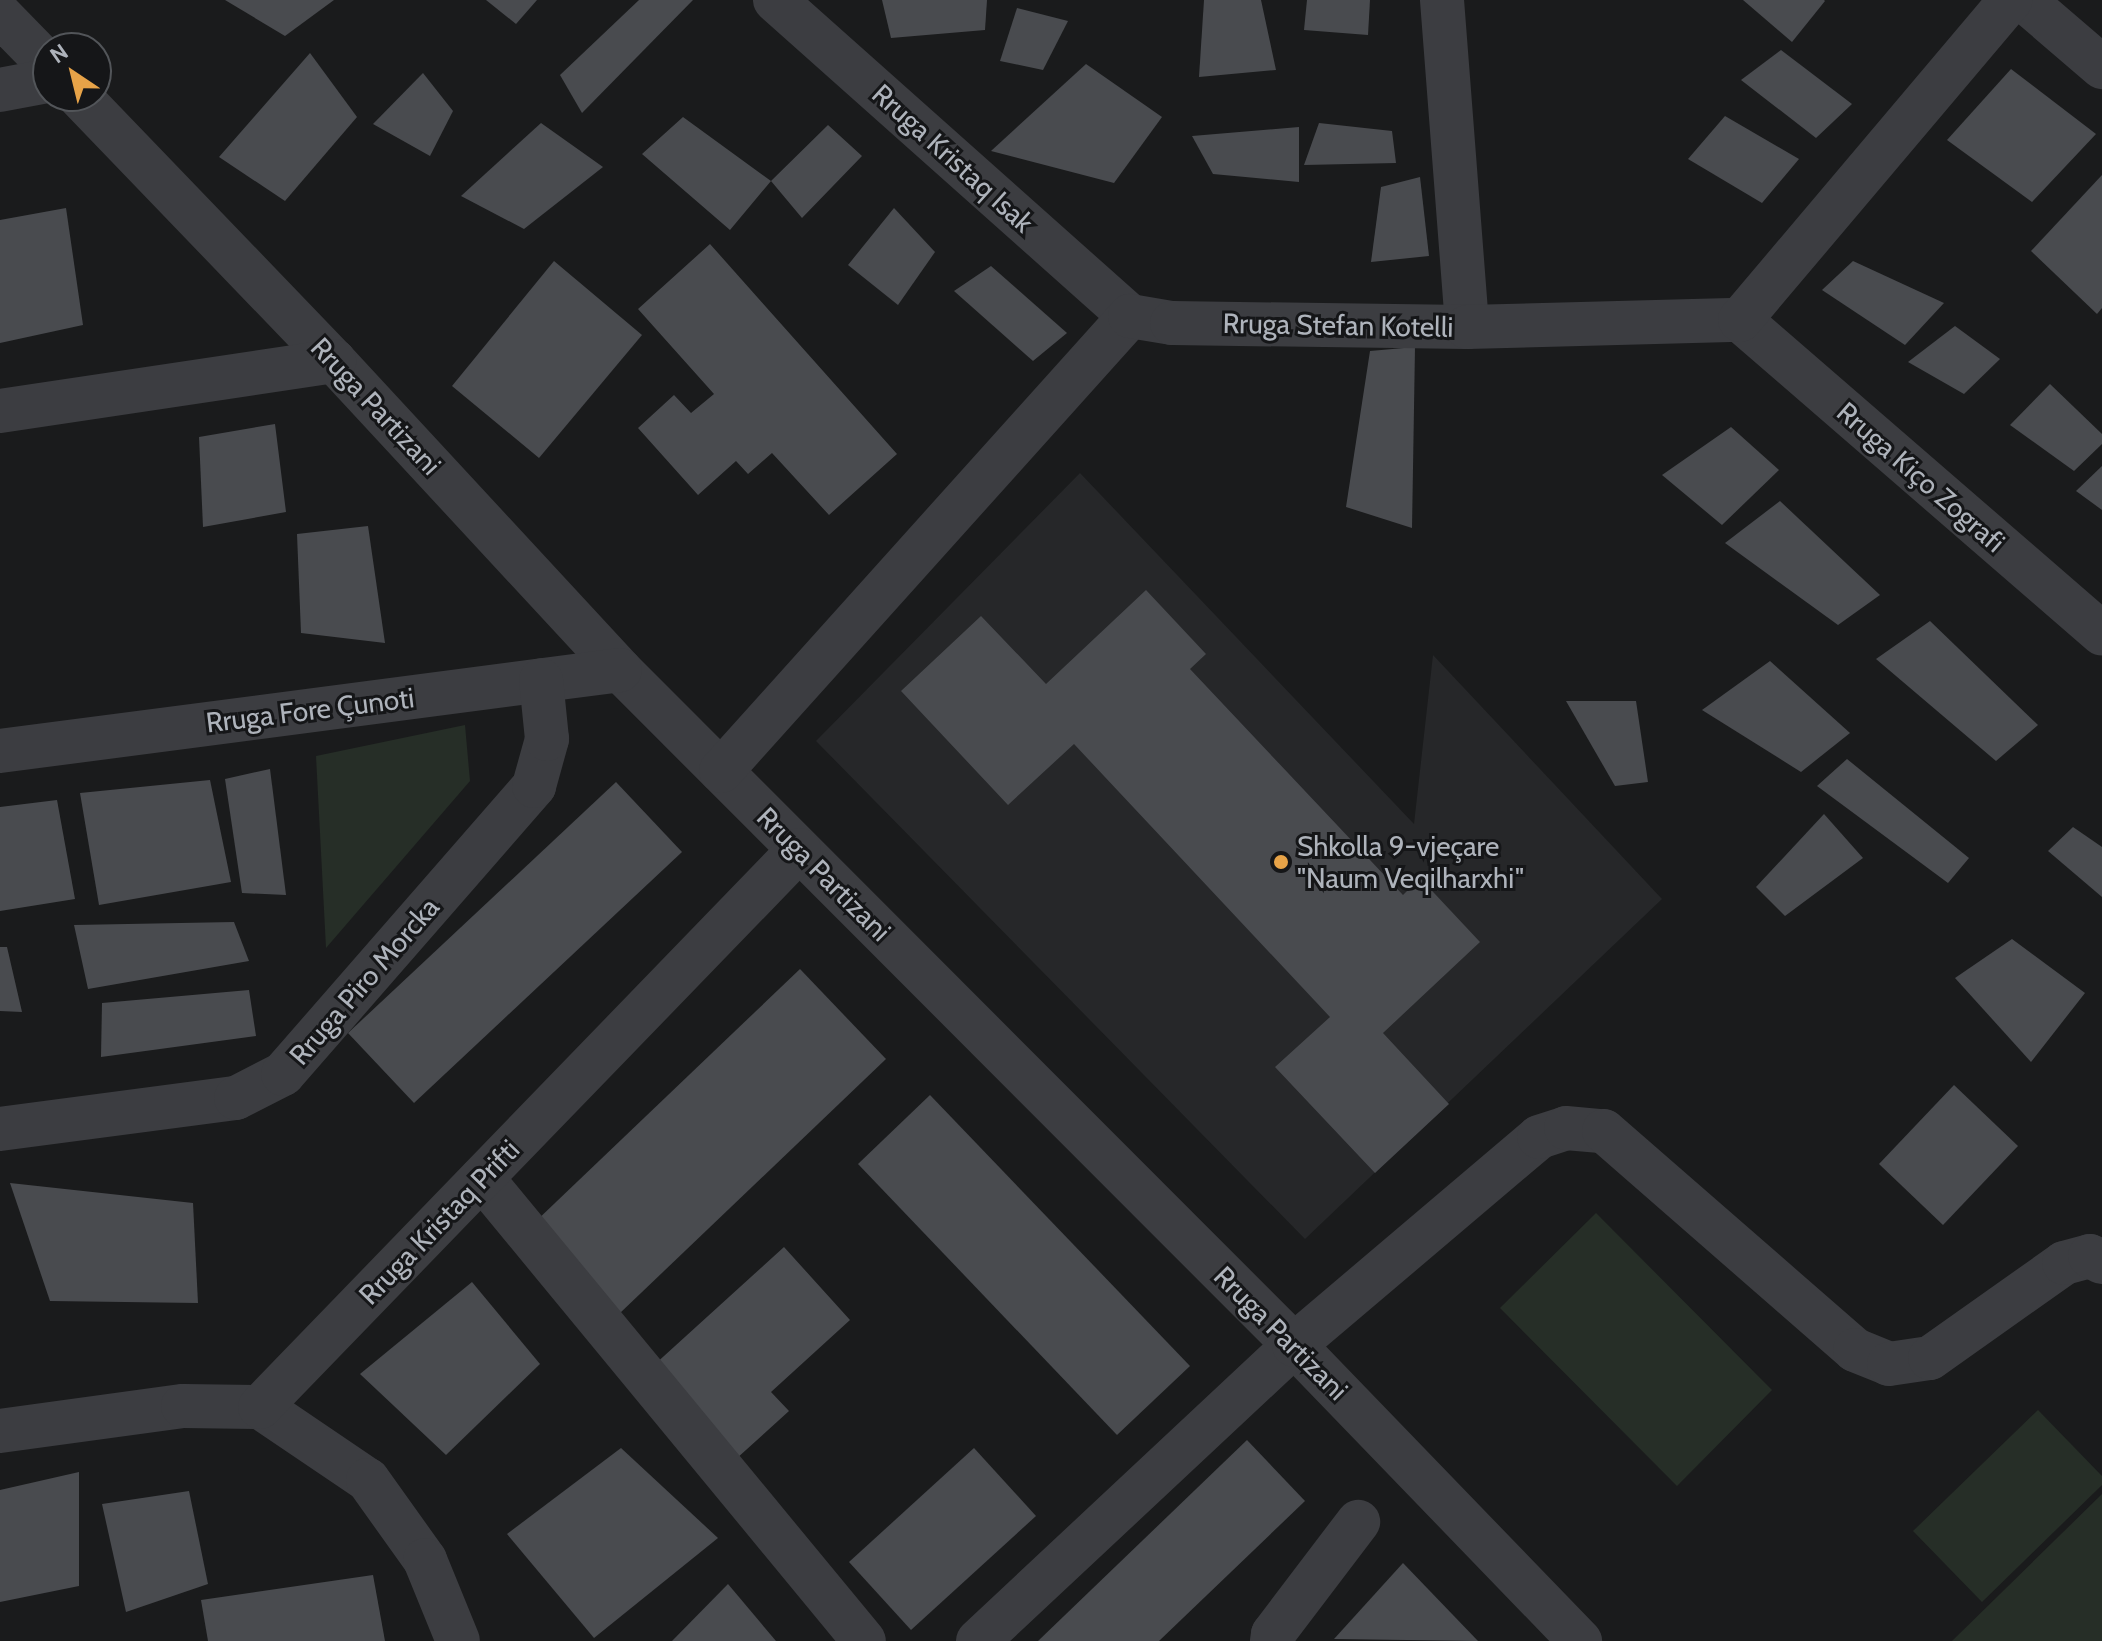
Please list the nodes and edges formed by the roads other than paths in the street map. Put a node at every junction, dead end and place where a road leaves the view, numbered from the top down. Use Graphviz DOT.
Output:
graph roads {
  1 [pos="775,0"];
  2 [pos="1442,0"];
  3 [pos="2010,0"];
  4 [pos="2024,0"];
  5 [pos="0,15"];
  6 [pos="32,48"];
  7 [pos="2102,67"];
  8 [pos="32,84"];
  9 [pos="0,90"];
  10 [pos="94,112"];
  11 [pos="1130,316"];
  12 [pos="1740,320"];
  13 [pos="1467,327"];
  14 [pos="334,361"];
  15 [pos="0,411"];
  16 [pos="2102,634"];
  17 [pos="620,670"];
  18 [pos="541,680"];
  19 [pos="0,751"];
  20 [pos="721,771"];
  21 [pos="799,850"];
  22 [pos="0,1129"];
  23 [pos="482,1178"];
  24 [pos="2102,1262"];
  25 [pos="1294,1345"];
  26 [pos="260,1407"];
  27 [pos="0,1431"];
  28 [pos="1358,1522"];
  29 [pos="458,1641"];
  30 [pos="864,1641"];
  31 [pos="978,1641"];
  32 [pos="1272,1641"];
  33 [pos="1580,1641"];
  1 -- 11 [label="street, Rruga Kristaq Isak"];
  2 -- 13 [label="street"];
  3 -- 12 [label="street"];
  4 -- 7 [label="street"];
  5 -- 6 [label="street"];
  8 -- 9 [label="street"];
  10 -- 14 [label="street, Rruga Partizani"];
  11 -- 13 [label="street, Rruga Stefan Kotelli"];
  11 -- 20 [label="street"];
  12 -- 13 [label="street, Rruga Stefan Kotelli"];
  12 -- 16 [label="street, Rruga Kiço Zografi"];
  14 -- 15 [label="street"];
  14 -- 17 [label="street, Rruga Partizani"];
  17 -- 18 [label="street, Rruga Fore Çunoti"];
  17 -- 20 [label="street, Rruga Partizani"];
  18 -- 19 [label="street, Rruga Fore Çunoti"];
  18 -- 22 [label="street, Rruga Piro Morcka"];
  20 -- 21 [label="street, Rruga Partizani"];
  21 -- 23 [label="street, Rruga Kristaq Prifti"];
  21 -- 25 [label="street, Rruga Partizani"];
  23 -- 26 [label="street, Rruga Kristaq Prifti"];
  23 -- 30 [label="street"];
  24 -- 25 [label="street"];
  25 -- 31 [label="street"];
  25 -- 33 [label="street, Rruga Partizani"];
  26 -- 27 [label="street"];
  26 -- 29 [label="street"];
  28 -- 32 [label="street"];
}
